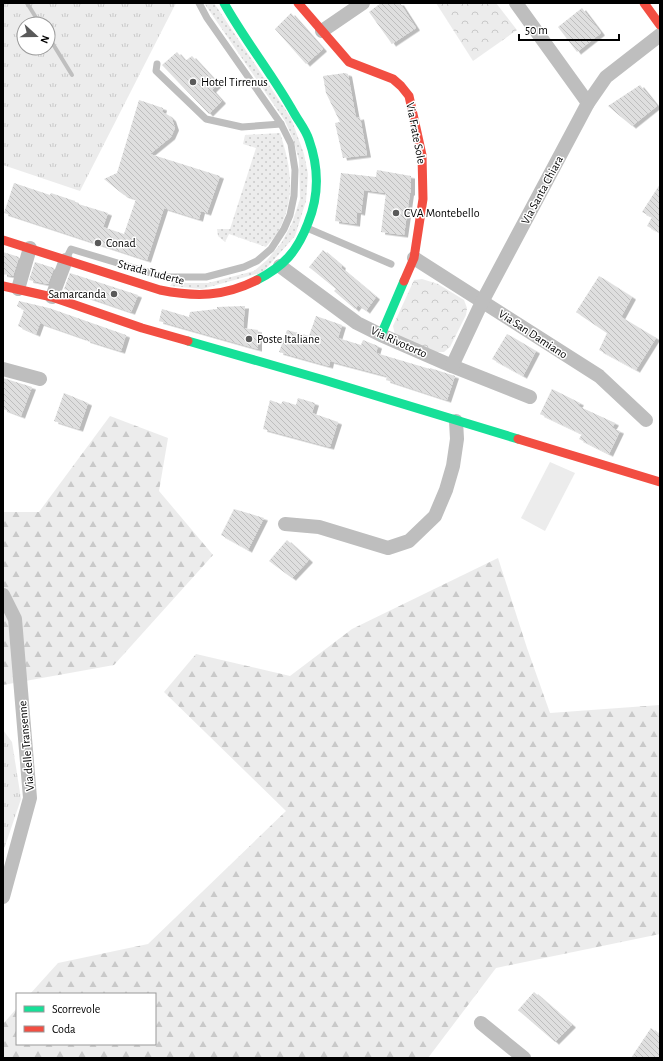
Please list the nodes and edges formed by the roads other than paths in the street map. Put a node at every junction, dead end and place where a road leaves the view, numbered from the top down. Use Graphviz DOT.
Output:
graph roads {
  1 [pos="199,3"];
  2 [pos="224,3"];
  3 [pos="298,3"];
  4 [pos="362,3"];
  5 [pos="516,3"];
  6 [pos="644,3"];
  7 [pos="660,25"];
  8 [pos="322,31"];
  9 [pos="660,35"];
  10 [pos="157,64"];
  11 [pos="588,103"];
  12 [pos="281,124"];
  13 [pos="306,228"];
  14 [pos="3,240"];
  15 [pos="30,248"];
  16 [pos="101,258"];
  17 [pos="414,258"];
  18 [pos="66,260"];
  19 [pos="391,264"];
  20 [pos="129,266"];
  21 [pos="280,266"];
  22 [pos="98,269"];
  23 [pos="164,277"];
  24 [pos="124,279"];
  25 [pos="3,286"];
  26 [pos="18,289"];
  27 [pos="160,290"];
  28 [pos="52,297"];
  29 [pos="482,302"];
  30 [pos="381,335"];
  31 [pos="452,366"];
  32 [pos="3,369"];
  33 [pos="40,379"];
  34 [pos="530,397"];
  35 [pos="646,420"];
  36 [pos="456,421"];
  37 [pos="660,482"];
  38 [pos="284,524"];
  39 [pos="3,595"];
  40 [pos="3,897"];
  41 [pos="481,1023"];
  42 [pos="524,1058"];
  1 -- 12 [label="lane"];
  2 -- 13 [label="street, Strada Tuderte"];
  3 -- 8 [label="street, Via Frate Sole"];
  4 -- 8 [label="street"];
  5 -- 11 [label="street"];
  6 -- 7 [label="street"];
  8 -- 17 [label="street, Via Frate Sole"];
  9 -- 11 [label="street, Via Santa Chiara"];
  10 -- 12 [label="lane"];
  11 -- 29 [label="street, Via Santa Chiara"];
  12 -- 23 [label="lane"];
  13 -- 19 [label="lane"];
  13 -- 21 [label="street, Strada Tuderte"];
  14 -- 15 [label="street, Strada Tuderte"];
  15 -- 18 [label="street, Strada Tuderte"];
  15 -- 26 [label="street"];
  16 -- 18 [label="lane"];
  16 -- 20 [label="lane"];
  16 -- 22 [label="lane"];
  17 -- 29 [label="street, Via San Damiano"];
  17 -- 30 [label="street, Via Frate Sole"];
  18 -- 22 [label="street, Strada Tuderte"];
  18 -- 28 [label="street"];
  20 -- 23 [label="lane"];
  20 -- 24 [label="lane"];
  21 -- 27 [label="street, Strada Tuderte"];
  21 -- 30 [label="street, Via Rivotorto"];
  22 -- 24 [label="street, Strada Tuderte"];
  23 -- 27 [label="lane"];
  24 -- 27 [label="street, Strada Tuderte"];
  25 -- 26 [label="street"];
  26 -- 28 [label="street"];
  28 -- 36 [label="street"];
  29 -- 31 [label="street, Via Santa Chiara"];
  29 -- 35 [label="street, Via San Damiano"];
  30 -- 31 [label="street, Via Rivotorto"];
  31 -- 34 [label="street, Via Rivotorto"];
  32 -- 33 [label="street"];
  36 -- 37 [label="street"];
  36 -- 38 [label="street"];
  39 -- 40 [label="street, Via delle Transenne"];
  41 -- 42 [label="street"];
}
